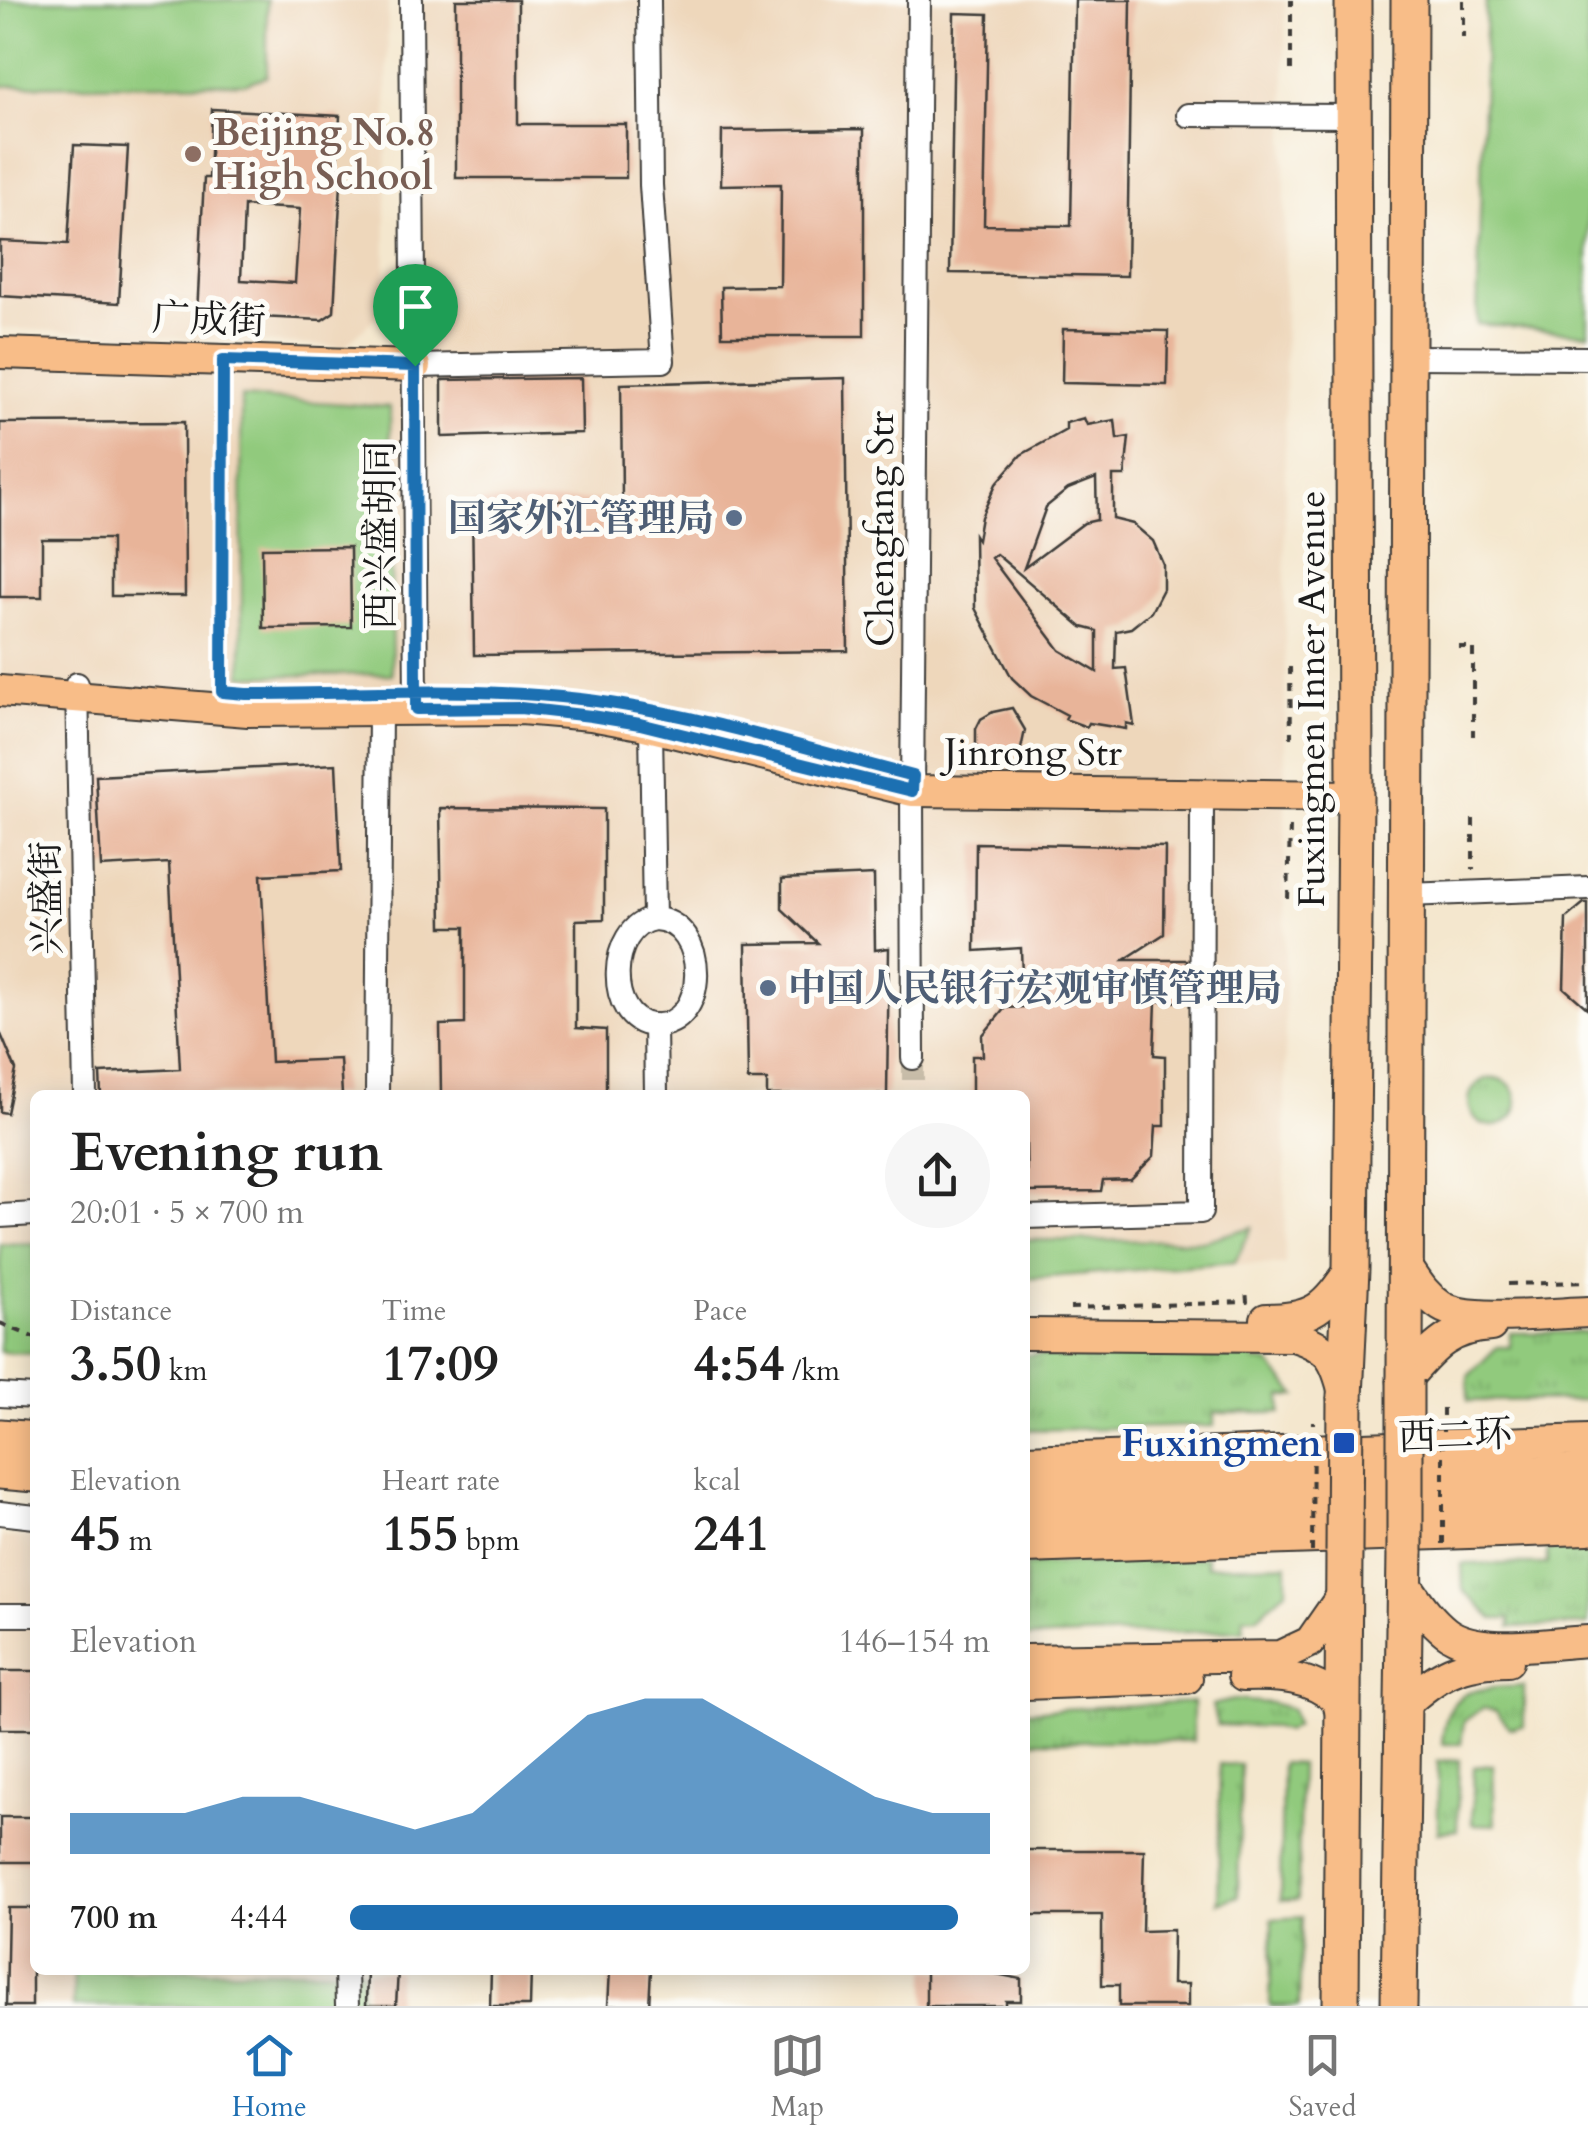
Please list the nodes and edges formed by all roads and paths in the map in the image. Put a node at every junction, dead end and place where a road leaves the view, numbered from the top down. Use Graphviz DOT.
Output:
graph roads {
  1 [pos="412,0"];
  2 [pos="649,0"];
  3 [pos="919,0"];
  4 [pos="1291,0"];
  5 [pos="1353,0"];
  6 [pos="1409,0"];
  7 [pos="1463,0"];
  8 [pos="1463,37"];
  9 [pos="1290,70"];
  10 [pos="1188,115"];
  11 [pos="1353,116"];
  12 [pos="0,353"];
  13 [pos="1408,357"];
  14 [pos="1588,358"];
  15 [pos="223,360"];
  16 [pos="415,366"];
  17 [pos="1460,647"];
  18 [pos="1290,667"];
  19 [pos="0,676"];
  20 [pos="0,691"];
  21 [pos="77,692"];
  22 [pos="222,692"];
  23 [pos="416,701"];
  24 [pos="380,710"];
  25 [pos="652,727"];
  26 [pos="1473,736"];
  27 [pos="1290,738"];
  28 [pos="912,783"];
  29 [pos="1354,787"];
  30 [pos="1202,793"];
  31 [pos="1473,818"];
  32 [pos="1290,826"];
  33 [pos="1473,861"];
  34 [pos="1588,888"];
  35 [pos="1407,895"];
  36 [pos="1288,899"];
  37 [pos="654,919"];
  38 [pos="656,1025"];
  39 [pos="913,1058"];
  40 [pos="85,1090"];
  41 [pos="378,1090"];
  42 [pos="656,1090"];
  43 [pos="30,1214"];
  44 [pos="0,1216"];
  45 [pos="1030,1217"];
  46 [pos="1405,1264"];
  47 [pos="1351,1269"];
  48 [pos="1588,1282"];
  49 [pos="1508,1284"];
  50 [pos="1246,1288"];
  51 [pos="1062,1308"];
  52 [pos="1588,1312"];
  53 [pos="1030,1316"];
  54 [pos="1588,1322"];
  55 [pos="0,1323"];
  56 [pos="1030,1334"];
  57 [pos="30,1336"];
  58 [pos="1405,1380"];
  59 [pos="0,1394"];
  60 [pos="30,1395"];
  61 [pos="1346,1397"];
  62 [pos="1443,1403"];
  63 [pos="1313,1421"];
  64 [pos="0,1437"];
  65 [pos="30,1440"];
  66 [pos="1588,1440"];
  67 [pos="1030,1460"];
  68 [pos="0,1471"];
  69 [pos="1588,1472"];
  70 [pos="30,1474"];
  71 [pos="1030,1490"];
  72 [pos="1588,1506"];
  73 [pos="0,1513"];
  74 [pos="30,1516"];
  75 [pos="1030,1518"];
  76 [pos="1588,1528"];
  77 [pos="1443,1544"];
  78 [pos="1030,1548"];
  79 [pos="1328,1552"];
  80 [pos="1405,1567"];
  81 [pos="1344,1593"];
  82 [pos="0,1615"];
  83 [pos="30,1615"];
  84 [pos="1588,1641"];
  85 [pos="1030,1660"];
  86 [pos="1588,1660"];
  87 [pos="1030,1684"];
  88 [pos="1404,1705"];
  89 [pos="1344,1723"];
  90 [pos="346,1975"];
  91 [pos="347,2006"];
  92 [pos="1341,2006"];
  93 [pos="1399,2006"];
  1 -- 16 [label="street, 西兴盛胡同"];
  2 -- 16 [label="street"];
  3 -- 28 [label="street, Chengfang Str"];
  4 -- 9 [label="path"];
  5 -- 11 [label="highway, Fuxingmen Inner Avenue"];
  6 -- 13 [label="highway"];
  7 -- 8 [label="path"];
  10 -- 11 [label="street"];
  11 -- 29 [label="highway, Fuxingmen Inner Avenue"];
  12 -- 15 [label="main road, 广成街"];
  13 -- 14 [label="street"];
  13 -- 35 [label="highway"];
  15 -- 16 [label="main road, 广成街"];
  15 -- 22 [label="path"];
  16 -- 23 [label="street, 西兴盛胡同"];
  17 -- 26 [label="path"];
  18 -- 27 [label="path"];
  19 -- 21 [label="main road"];
  20 -- 21 [label="main road, Jinrong Str"];
  21 -- 22 [label="main road"];
  21 -- 24 [label="main road, Jinrong Str"];
  21 -- 40 [label="street, 兴盛街"];
  22 -- 23 [label="main road"];
  23 -- 24 [label="main road, Jinrong Str"];
  23 -- 25 [label="main road, Jinrong Str"];
  23 -- 28 [label="main road"];
  24 -- 41 [label="street"];
  25 -- 28 [label="main road, Jinrong Str"];
  25 -- 37 [label="street"];
  28 -- 29 [label="main road"];
  28 -- 30 [label="main road, Jinrong Str"];
  28 -- 39 [label="street, Chengfang Str"];
  29 -- 30 [label="main road, Jinrong Str"];
  29 -- 47 [label="highway, Fuxingmen Inner Avenue"];
  30 -- 45 [label="street"];
  31 -- 33 [label="path"];
  32 -- 36 [label="path"];
  34 -- 35 [label="street"];
  35 -- 46 [label="highway"];
  37 -- 38 [label="street"];
  37 -- 38 [label="street"];
  38 -- 42 [label="street"];
  43 -- 44 [label="street"];
  46 -- 52 [label="main road"];
  46 -- 58 [label="highway"];
  47 -- 53 [label="main road"];
  47 -- 61 [label="highway, Fuxingmen Inner Avenue"];
  48 -- 49 [label="path"];
  50 -- 51 [label="path"];
  54 -- 58 [label="main road"];
  55 -- 57 [label="path"];
  56 -- 61 [label="main road"];
  58 -- 80 [label="highway, bridge"];
  59 -- 60 [label="street"];
  61 -- 79 [label="highway, Fuxingmen Inner Avenue, bridge"];
  62 -- 77 [label="path, bridge"];
  63 -- 79 [label="path, bridge"];
  64 -- 65 [label="highway"];
  66 -- 67 [label="main road"];
  68 -- 70 [label="highway"];
  69 -- 71 [label="highway, 西二环"];
  72 -- 75 [label="highway, 西二环"];
  73 -- 74 [label="street"];
  76 -- 78 [label="main road"];
  79 -- 81 [label="highway, Fuxingmen Inner Avenue"];
  80 -- 84 [label="main road"];
  80 -- 88 [label="highway"];
  81 -- 85 [label="main road"];
  81 -- 89 [label="highway, Fuxingmen Inner Avenue"];
  82 -- 83 [label="street"];
  86 -- 88 [label="main road"];
  87 -- 89 [label="main road"];
  88 -- 93 [label="highway"];
  89 -- 92 [label="highway, Fuxingmen Inner Avenue"];
  90 -- 91 [label="street"];
}
